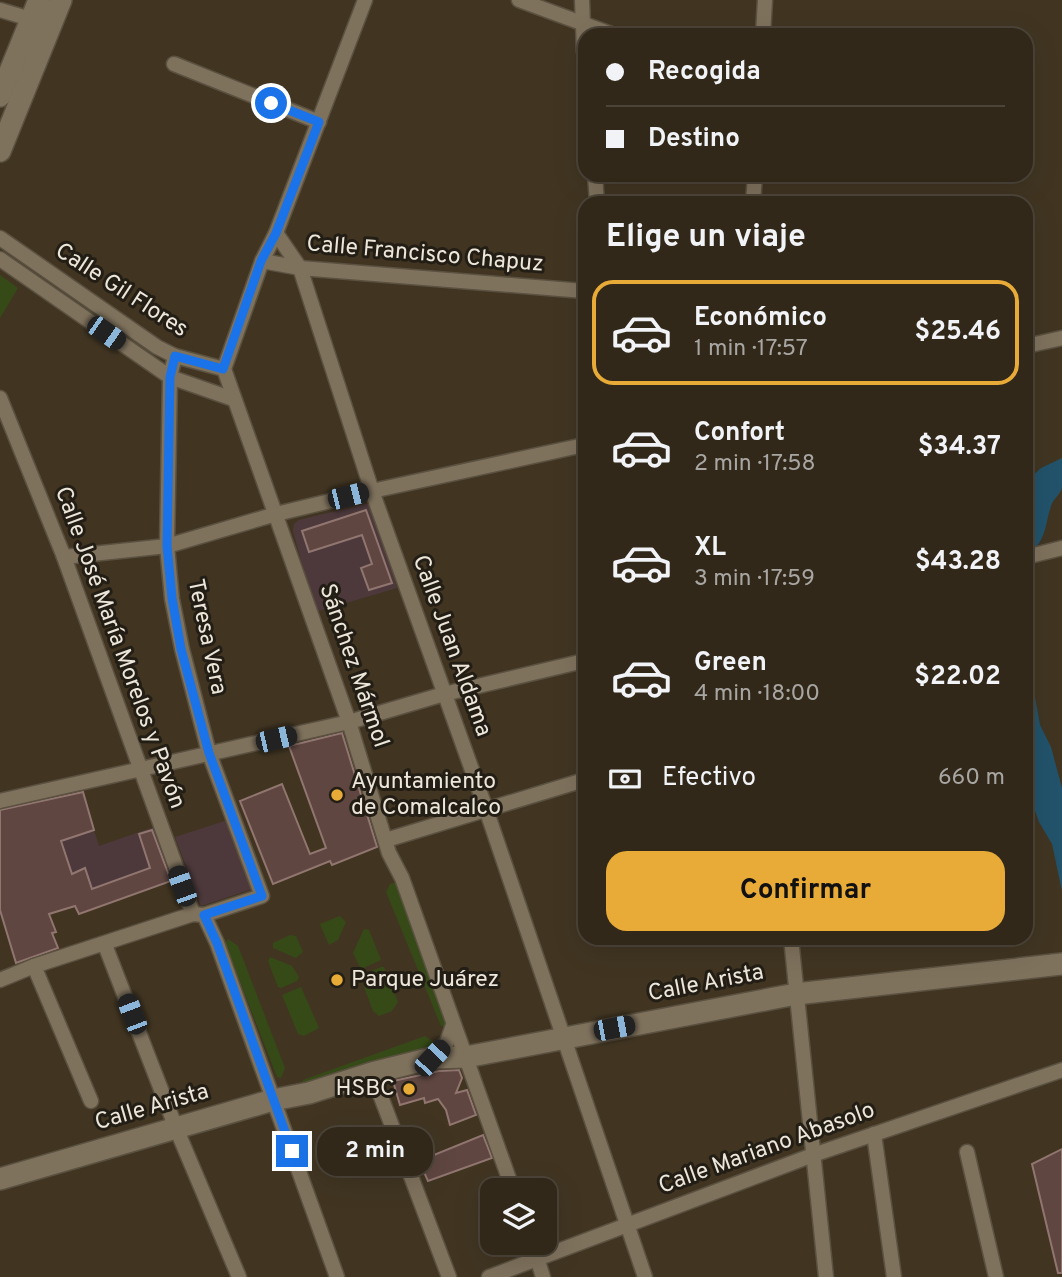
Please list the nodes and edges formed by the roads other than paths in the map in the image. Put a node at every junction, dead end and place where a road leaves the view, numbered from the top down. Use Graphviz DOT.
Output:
graph roads {
  1 [pos="61,0"];
  2 [pos="365,0"];
  3 [pos="519,0"];
  4 [pos="582,0"];
  5 [pos="765,0"];
  6 [pos="0,10"];
  7 [pos="41,15"];
  8 [pos="582,23"];
  9 [pos="582,28"];
  10 [pos="595,28"];
  11 [pos="763,28"];
  12 [pos="174,64"];
  13 [pos="0,96"];
  14 [pos="319,122"];
  15 [pos="5,124"];
  16 [pos="0,151"];
  17 [pos="276,233"];
  18 [pos="0,238"];
  19 [pos="0,259"];
  20 [pos="261,261"];
  21 [pos="300,268"];
  22 [pos="578,291"];
  23 [pos="1062,338"];
  24 [pos="1033,344"];
  25 [pos="175,356"];
  26 [pos="223,369"];
  27 [pos="170,377"];
  28 [pos="0,398"];
  29 [pos="233,399"];
  30 [pos="578,446"];
  31 [pos="372,491"];
  32 [pos="276,514"];
  33 [pos="167,546"];
  34 [pos="1062,548"];
  35 [pos="1033,555"];
  36 [pos="64,557"];
  37 [pos="578,662"];
  38 [pos="444,694"];
  39 [pos="348,722"];
  40 [pos="209,753"];
  41 [pos="139,769"];
  42 [pos="578,782"];
  43 [pos="0,801"];
  44 [pos="486,809"];
  45 [pos="386,840"];
  46 [pos="198,914"];
  47 [pos="105,945"];
  48 [pos="792,945"];
  49 [pos="1062,964"];
  50 [pos="33,966"];
  51 [pos="0,980"];
  52 [pos="796,993"];
  53 [pos="453,1025"];
  54 [pos="562,1038"];
  55 [pos="466,1057"];
  56 [pos="432,1058"];
  57 [pos="1062,1070"];
  58 [pos="372,1073"];
  59 [pos="273,1100"];
  60 [pos="91,1101"];
  61 [pos="176,1128"];
  62 [pos="874,1134"];
  63 [pos="967,1152"];
  64 [pos="813,1155"];
  65 [pos="509,1178"];
  66 [pos="0,1179"];
  67 [pos="627,1225"];
  68 [pos="536,1255"];
  69 [pos="537,1258"];
  70 [pos="239,1277"];
  71 [pos="337,1277"];
  72 [pos="449,1277"];
  73 [pos="489,1277"];
  74 [pos="543,1277"];
  75 [pos="645,1277"];
  76 [pos="826,1277"];
  77 [pos="894,1277"];
  78 [pos="996,1277"];
  1 -- 7 [label="street"];
  2 -- 14 [label="street"];
  3 -- 8 [label="street"];
  4 -- 8 [label="street"];
  5 -- 11 [label="street"];
  6 -- 7 [label="street"];
  7 -- 13 [label="street"];
  7 -- 15 [label="street"];
  8 -- 9 [label="street"];
  8 -- 10 [label="street"];
  12 -- 14 [label="street"];
  14 -- 17 [label="street"];
  15 -- 16 [label="street"];
  17 -- 20 [label="street"];
  17 -- 21 [label="street, Calle Juan Aldama"];
  18 -- 25 [label="street, Calle Gil Flores"];
  19 -- 27 [label="street"];
  20 -- 21 [label="street, Calle Francisco Chapuz"];
  20 -- 26 [label="street"];
  21 -- 22 [label="street, Calle Francisco Chapuz"];
  21 -- 31 [label="street, Calle Juan Aldama"];
  23 -- 24 [label="street"];
  25 -- 26 [label="street, Calle Gil Flores"];
  25 -- 27 [label="street, Teresa Vera"];
  26 -- 29 [label="street, Sánchez Mármol"];
  27 -- 29 [label="street"];
  27 -- 33 [label="street, Teresa Vera"];
  28 -- 36 [label="street, Calle José María Morelos y Pavón"];
  29 -- 32 [label="street, Sánchez Mármol"];
  30 -- 31 [label="street"];
  31 -- 32 [label="street"];
  31 -- 38 [label="street, Calle Juan Aldama"];
  32 -- 33 [label="street"];
  32 -- 39 [label="street, Sánchez Mármol"];
  33 -- 36 [label="street"];
  33 -- 40 [label="street, Teresa Vera"];
  34 -- 35 [label="street"];
  36 -- 41 [label="street, Calle José María Morelos y Pavón"];
  37 -- 38 [label="street"];
  38 -- 39 [label="street"];
  38 -- 44 [label="street, Calle Juan Aldama"];
  39 -- 40 [label="street"];
  39 -- 45 [label="street, Sánchez Mármol"];
  40 -- 41 [label="street"];
  40 -- 46 [label="street, Teresa Vera"];
  41 -- 43 [label="street"];
  41 -- 46 [label="street, Calle José María Morelos y Pavón"];
  42 -- 44 [label="street"];
  44 -- 45 [label="street"];
  44 -- 54 [label="street, Calle Juan Aldama"];
  45 -- 53 [label="street, Sánchez Mármol"];
  46 -- 47 [label="street"];
  46 -- 59 [label="street, Calle José María Morelos y Pavón"];
  47 -- 50 [label="street"];
  47 -- 61 [label="street"];
  48 -- 52 [label="street"];
  49 -- 52 [label="street, Calle Arista"];
  50 -- 51 [label="street"];
  50 -- 60 [label="street"];
  52 -- 54 [label="street, Calle Arista"];
  52 -- 64 [label="street"];
  53 -- 55 [label="street, Sánchez Mármol"];
  53 -- 56 [label="street"];
  54 -- 55 [label="street, Calle Arista"];
  54 -- 67 [label="street, Calle Juan Aldama"];
  55 -- 56 [label="street, Calle Arista"];
  55 -- 65 [label="street, Sánchez Mármol"];
  56 -- 58 [label="street, Calle Arista"];
  57 -- 62 [label="street, Calle Mariano Abasolo"];
  58 -- 59 [label="street, Calle Arista"];
  58 -- 72 [label="street"];
  59 -- 61 [label="street, Calle Arista"];
  59 -- 71 [label="street, Calle José María Morelos y Pavón"];
  61 -- 66 [label="street, Calle Arista"];
  61 -- 70 [label="street"];
  62 -- 64 [label="street, Calle Mariano Abasolo"];
  62 -- 77 [label="street"];
  63 -- 78 [label="street"];
  64 -- 67 [label="street, Calle Mariano Abasolo"];
  64 -- 76 [label="street"];
  67 -- 69 [label="street, Calle Mariano Abasolo"];
  67 -- 75 [label="street, Calle Juan Aldama"];
  68 -- 69 [label="street"];
  69 -- 73 [label="street, Calle Mariano Abasolo"];
  69 -- 74 [label="street"];
}
